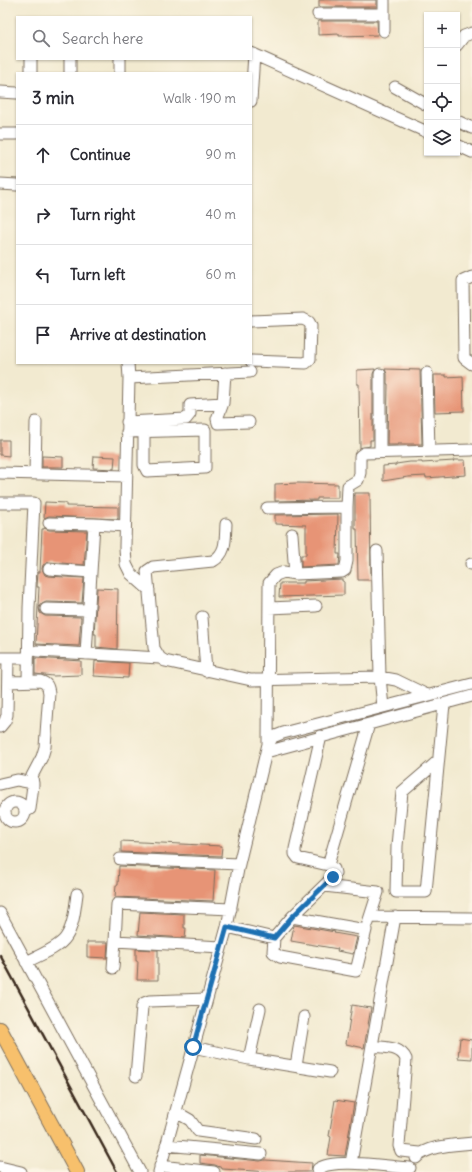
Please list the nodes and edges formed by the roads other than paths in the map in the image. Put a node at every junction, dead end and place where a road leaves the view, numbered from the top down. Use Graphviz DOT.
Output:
graph roads {
  1 [pos="384,0"];
  2 [pos="318,14"];
  3 [pos="384,14"];
  4 [pos="384,30"];
  5 [pos="472,33"];
  6 [pos="460,41"];
  7 [pos="252,53"];
  8 [pos="31,60"];
  9 [pos="70,60"];
  10 [pos="120,60"];
  11 [pos="252,60"];
  12 [pos="31,72"];
  13 [pos="70,72"];
  14 [pos="120,72"];
  15 [pos="252,72"];
  16 [pos="394,87"];
  17 [pos="0,92"];
  18 [pos="16,92"];
  19 [pos="424,104"];
  20 [pos="460,122"];
  21 [pos="472,128"];
  22 [pos="424,131"];
  23 [pos="0,134"];
  24 [pos="16,134"];
  25 [pos="460,146"];
  26 [pos="472,152"];
  27 [pos="0,184"];
  28 [pos="16,185"];
  29 [pos="472,277"];
  30 [pos="252,321"];
  31 [pos="128,364"];
  32 [pos="472,364"];
  33 [pos="250,367"];
  34 [pos="232,370"];
  35 [pos="427,373"];
  36 [pos="380,374"];
  37 [pos="128,378"];
  38 [pos="223,403"];
  39 [pos="36,422"];
  40 [pos="248,422"];
  41 [pos="127,427"];
  42 [pos="144,432"];
  43 [pos="472,450"];
  44 [pos="429,451"];
  45 [pos="380,452"];
  46 [pos="0,473"];
  47 [pos="35,474"];
  48 [pos="126,476"];
  49 [pos="0,503"];
  50 [pos="347,507"];
  51 [pos="267,508"];
  52 [pos="49,523"];
  53 [pos="94,524"];
  54 [pos="226,524"];
  55 [pos="125,526"];
  56 [pos="292,534"];
  57 [pos="377,551"];
  58 [pos="49,569"];
  59 [pos="91,572"];
  60 [pos="295,574"];
  61 [pos="149,590"];
  62 [pos="316,606"];
  63 [pos="269,608"];
  64 [pos="46,609"];
  65 [pos="88,610"];
  66 [pos="202,617"];
  67 [pos="37,651"];
  68 [pos="86,654"];
  69 [pos="4,658"];
  70 [pos="27,658"];
  71 [pos="160,658"];
  72 [pos="206,671"];
  73 [pos="380,677"];
  74 [pos="269,680"];
  75 [pos="28,681"];
  76 [pos="8,682"];
  77 [pos="472,684"];
  78 [pos="427,695"];
  79 [pos="472,696"];
  80 [pos="444,704"];
  81 [pos="383,707"];
  82 [pos="369,724"];
  83 [pos="0,727"];
  84 [pos="321,736"];
  85 [pos="267,748"];
  86 [pos="438,761"];
  87 [pos="33,783"];
  88 [pos="0,784"];
  89 [pos="2,815"];
  90 [pos="120,858"];
  91 [pos="239,864"];
  92 [pos="328,866"];
  93 [pos="324,886"];
  94 [pos="77,894"];
  95 [pos="231,908"];
  96 [pos="0,913"];
  97 [pos="292,917"];
  98 [pos="370,917"];
  99 [pos="395,917"];
  100 [pos="472,918"];
  101 [pos="227,927"];
  102 [pos="366,930"];
  103 [pos="274,938"];
  104 [pos="115,942"];
  105 [pos="221,947"];
  106 [pos="26,962"];
  107 [pos="113,968"];
  108 [pos="207,999"];
  109 [pos="260,1009"];
  110 [pos="304,1018"];
  111 [pos="0,1029"];
  112 [pos="372,1046"];
  113 [pos="193,1047"];
  114 [pos="248,1059"];
  115 [pos="296,1066"];
  116 [pos="330,1072"];
  117 [pos="136,1076"];
  118 [pos="176,1112"];
  119 [pos="256,1139"];
  120 [pos="472,1142"];
  121 [pos="166,1145"];
  122 [pos="420,1153"];
  123 [pos="261,1154"];
  124 [pos="351,1164"];
  125 [pos="0,1168"];
  126 [pos="160,1169"];
  127 [pos="411,1170"];
  128 [pos="199,1171"];
  129 [pos="21,1172"];
  130 [pos="77,1172"];
  131 [pos="140,1172"];
  132 [pos="214,1172"];
  133 [pos="318,1172"];
  1 -- 3 [label="street"];
  2 -- 3 [label="street"];
  3 -- 4 [label="street"];
  5 -- 6 [label="street"];
  7 -- 22 [label="street"];
  8 -- 12 [label="street"];
  9 -- 13 [label="street"];
  10 -- 14 [label="street"];
  11 -- 15 [label="street"];
  16 -- 19 [label="street"];
  17 -- 18 [label="street"];
  20 -- 21 [label="street"];
  23 -- 24 [label="street"];
  25 -- 26 [label="street"];
  27 -- 28 [label="street"];
  29 -- 32 [label="street"];
  30 -- 33 [label="street"];
  31 -- 37 [label="street"];
  33 -- 34 [label="street"];
  34 -- 37 [label="street"];
  34 -- 38 [label="street"];
  35 -- 44 [label="street"];
  36 -- 45 [label="street"];
  37 -- 41 [label="street"];
  38 -- 40 [label="street"];
  38 -- 41 [label="street"];
  39 -- 47 [label="street"];
  41 -- 42 [label="street"];
  41 -- 48 [label="street"];
  42 -- 42 [label="street"];
  43 -- 44 [label="street"];
  44 -- 45 [label="street"];
  45 -- 50 [label="street"];
  46 -- 47 [label="street"];
  47 -- 48 [label="street"];
  48 -- 55 [label="street"];
  49 -- 70 [label="street"];
  50 -- 51 [label="street"];
  50 -- 60 [label="street"];
  52 -- 53 [label="street"];
  53 -- 55 [label="street"];
  53 -- 59 [label="street"];
  54 -- 61 [label="street"];
  55 -- 61 [label="street"];
  56 -- 60 [label="street"];
  57 -- 73 [label="street"];
  58 -- 59 [label="street"];
  59 -- 65 [label="street"];
  60 -- 63 [label="street"];
  61 -- 71 [label="street"];
  62 -- 63 [label="street"];
  63 -- 74 [label="street"];
  64 -- 65 [label="street"];
  65 -- 68 [label="street"];
  66 -- 72 [label="street"];
  67 -- 68 [label="street"];
  68 -- 71 [label="street"];
  69 -- 70 [label="street"];
  69 -- 76 [label="street"];
  70 -- 75 [label="street"];
  71 -- 72 [label="street"];
  72 -- 74 [label="street"];
  73 -- 74 [label="street"];
  73 -- 78 [label="street"];
  73 -- 81 [label="street"];
  74 -- 85 [label="street"];
  75 -- 76 [label="street"];
  75 -- 87 [label="street"];
  76 -- 83 [label="street"];
  77 -- 78 [label="street"];
  78 -- 81 [label="street"];
  79 -- 80 [label="street"];
  80 -- 82 [label="street"];
  80 -- 86 [label="street"];
  81 -- 85 [label="street"];
  82 -- 84 [label="street"];
  82 -- 92 [label="street"];
  84 -- 85 [label="street"];
  84 -- 92 [label="street"];
  85 -- 91 [label="street"];
  86 -- 86 [label="street"];
  87 -- 88 [label="street"];
  87 -- 89 [label="street"];
  90 -- 91 [label="street"];
  91 -- 95 [label="street"];
  92 -- 93 [label="street"];
  93 -- 97 [label="street"];
  93 -- 98 [label="street"];
  94 -- 106 [label="street"];
  95 -- 101 [label="street"];
  95 -- 104 [label="street"];
  96 -- 106 [label="street"];
  97 -- 102 [label="street"];
  97 -- 103 [label="street"];
  98 -- 99 [label="street"];
  98 -- 102 [label="street"];
  99 -- 100 [label="street"];
  99 -- 112 [label="street"];
  101 -- 103 [label="street"];
  101 -- 105 [label="street"];
  102 -- 103 [label="street"];
  104 -- 105 [label="street"];
  104 -- 107 [label="street"];
  105 -- 108 [label="street"];
  106 -- 131 [label="street"];
  108 -- 113 [label="street"];
  108 -- 117 [label="street"];
  109 -- 114 [label="street"];
  110 -- 115 [label="street"];
  111 -- 130 [label="main road"];
  112 -- 122 [label="street"];
  112 -- 124 [label="street"];
  113 -- 114 [label="street"];
  113 -- 118 [label="street"];
  114 -- 115 [label="street"];
  115 -- 116 [label="street"];
  118 -- 119 [label="street"];
  118 -- 121 [label="street"];
  120 -- 122 [label="street"];
  121 -- 123 [label="street"];
  121 -- 126 [label="street"];
  122 -- 127 [label="street"];
  124 -- 127 [label="street"];
  124 -- 133 [label="street"];
  125 -- 129 [label="street"];
  126 -- 128 [label="street"];
  128 -- 132 [label="street"];
}
